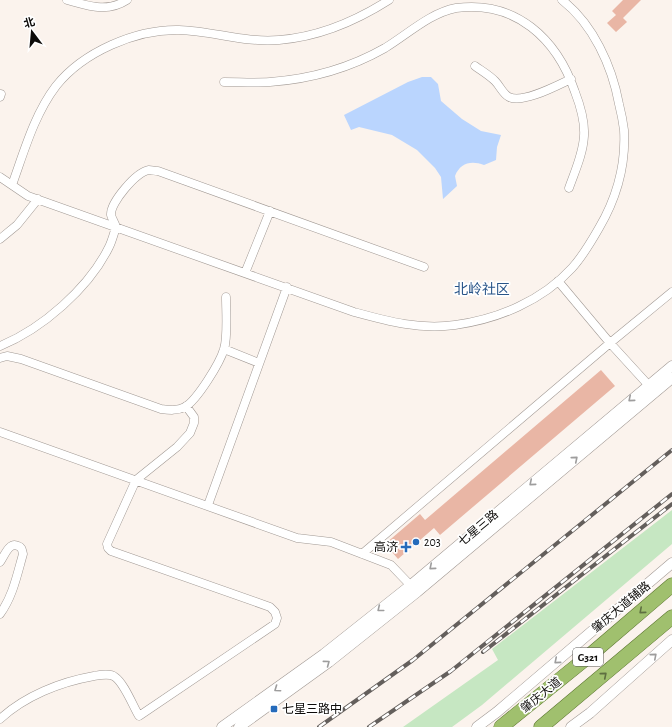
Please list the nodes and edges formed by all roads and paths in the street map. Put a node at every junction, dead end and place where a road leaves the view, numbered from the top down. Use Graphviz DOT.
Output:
graph roads {
  1 [pos="67,0"];
  2 [pos="127,0"];
  3 [pos="389,0"];
  4 [pos="562,0"];
  5 [pos="455,4"];
  6 [pos="475,66"];
  7 [pos="571,79"];
  8 [pos="224,82"];
  9 [pos="0,177"];
  10 [pos="12,185"];
  11 [pos="569,188"];
  12 [pos="38,199"];
  13 [pos="270,211"];
  14 [pos="116,227"];
  15 [pos="0,239"];
  16 [pos="424,267"];
  17 [pos="245,272"];
  18 [pos="558,281"];
  19 [pos="287,287"];
  20 [pos="672,292"];
  21 [pos="226,297"];
  22 [pos="610,343"];
  23 [pos="0,346"];
  24 [pos="224,349"];
  25 [pos="0,358"];
  26 [pos="259,363"];
  27 [pos="672,366"];
  28 [pos="672,378"];
  29 [pos="652,388"];
  30 [pos="186,406"];
  31 [pos="0,432"];
  32 [pos="136,480"];
  33 [pos="208,506"];
  34 [pos="362,554"];
  35 [pos="0,562"];
  36 [pos="672,563"];
  37 [pos="672,585"];
  38 [pos="414,588"];
  39 [pos="0,614"];
  40 [pos="672,617"];
  41 [pos="672,640"];
  42 [pos="0,720"];
  43 [pos="222,727"];
  44 [pos="239,727"];
  45 [pos="477,727"];
  46 [pos="501,727"];
  47 [pos="541,727"];
  48 [pos="571,727"];
  1 -- 2 [label="street"];
  3 -- 10 [label="street"];
  4 -- 18 [label="street"];
  5 -- 7 [label="street"];
  5 -- 8 [label="street"];
  6 -- 7 [label="street"];
  7 -- 11 [label="street"];
  9 -- 10 [label="street"];
  10 -- 12 [label="street"];
  12 -- 14 [label="street"];
  12 -- 15 [label="street"];
  13 -- 14 [label="street"];
  13 -- 16 [label="street"];
  13 -- 17 [label="street"];
  14 -- 17 [label="street"];
  14 -- 23 [label="street"];
  17 -- 19 [label="street"];
  18 -- 19 [label="street"];
  18 -- 22 [label="street"];
  19 -- 26 [label="street"];
  20 -- 22 [label="street"];
  21 -- 24 [label="street"];
  22 -- 29 [label="street"];
  22 -- 34 [label="street"];
  24 -- 26 [label="street"];
  24 -- 30 [label="street"];
  25 -- 30 [label="street"];
  26 -- 33 [label="street"];
  27 -- 29 [label="street, 七星三路"];
  28 -- 29 [label="street, 七星三路"];
  29 -- 38 [label="street, 七星三路"];
  30 -- 32 [label="street"];
  31 -- 32 [label="street"];
  32 -- 33 [label="street"];
  32 -- 42 [label="street"];
  33 -- 34 [label="street"];
  34 -- 38 [label="street"];
  35 -- 39 [label="street"];
  36 -- 45 [label="street, 肇庆大道辅路, one-way"];
  37 -- 46 [label="highway, 肇庆大道 / G321, one-way"];
  38 -- 43 [label="street, 七星三路, one-way"];
  44 -- 38 [label="street, 七星三路, one-way"];
  47 -- 40 [label="highway, 肇庆大道 / G321, one-way"];
  48 -- 41 [label="street, one-way"];
}
